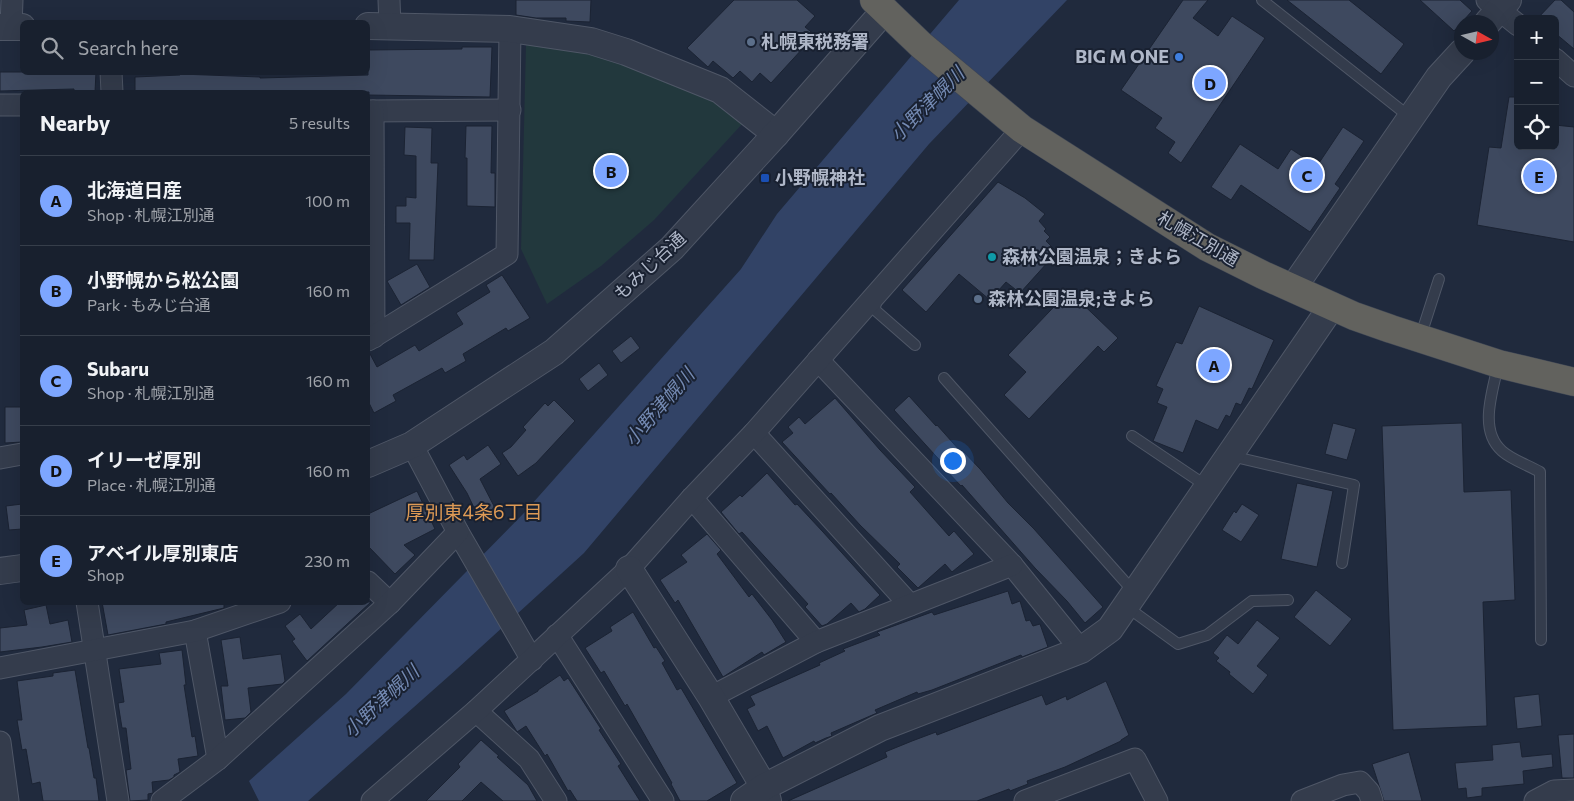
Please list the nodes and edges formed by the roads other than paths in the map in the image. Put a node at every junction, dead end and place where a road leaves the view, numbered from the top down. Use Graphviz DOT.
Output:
graph roads {
  1 [pos="12,0"];
  2 [pos="389,0"];
  3 [pos="1262,0"];
  4 [pos="880,5"];
  5 [pos="379,26"];
  6 [pos="11,27"];
  7 [pos="510,29"];
  8 [pos="1455,60"];
  9 [pos="1556,60"];
  10 [pos="111,75"];
  11 [pos="1574,76"];
  12 [pos="112,90"];
  13 [pos="0,105"];
  14 [pos="20,105"];
  15 [pos="510,110"];
  16 [pos="370,111"];
  17 [pos="1412,118"];
  18 [pos="1014,123"];
  19 [pos="776,134"];
  20 [pos="1439,279"];
  21 [pos="1292,288"];
  22 [pos="878,292"];
  23 [pos="1332,306"];
  24 [pos="371,338"];
  25 [pos="1419,339"];
  26 [pos="916,345"];
  27 [pos="818,360"];
  28 [pos="1499,364"];
  29 [pos="944,378"];
  30 [pos="1574,382"];
  31 [pos="754,433"];
  32 [pos="1132,436"];
  33 [pos="412,445"];
  34 [pos="20,454"];
  35 [pos="1230,456"];
  36 [pos="0,458"];
  37 [pos="370,463"];
  38 [pos="1209,487"];
  39 [pos="692,498"];
  40 [pos="458,532"];
  41 [pos="1342,563"];
  42 [pos="1012,565"];
  43 [pos="20,568"];
  44 [pos="629,569"];
  45 [pos="0,571"];
  46 [pos="370,584"];
  47 [pos="1131,600"];
  48 [pos="1288,600"];
  49 [pos="390,603"];
  50 [pos="87,605"];
  51 [pos="271,605"];
  52 [pos="910,605"];
  53 [pos="195,631"];
  54 [pos="557,635"];
  55 [pos="1542,640"];
  56 [pos="816,642"];
  57 [pos="94,650"];
  58 [pos="1080,650"];
  59 [pos="532,660"];
  60 [pos="0,668"];
  61 [pos="711,697"];
  62 [pos="476,711"];
  63 [pos="0,742"];
  64 [pos="218,758"];
  65 [pos="1574,790"];
  66 [pos="758,796"];
  67 [pos="1030,800"];
  68 [pos="8,801"];
  69 [pos="118,801"];
  70 [pos="162,801"];
  71 [pos="372,801"];
  72 [pos="556,801"];
  73 [pos="663,801"];
  74 [pos="1157,801"];
  75 [pos="1302,801"];
  76 [pos="1372,801"];
  77 [pos="1535,801"];
  1 -- 6 [label="street"];
  2 -- 5 [label="street"];
  3 -- 17 [label="lane"];
  4 -- 18 [label="highway, 札幌江別通"];
  4 -- 19 [label="street, もみじ台通"];
  5 -- 7 [label="street"];
  7 -- 15 [label="street"];
  7 -- 19 [label="street"];
  8 -- 17 [label="street"];
  9 -- 11 [label="street"];
  10 -- 12 [label="street"];
  13 -- 14 [label="street"];
  15 -- 16 [label="street"];
  15 -- 24 [label="street"];
  16 -- 24 [label="street"];
  17 -- 21 [label="street"];
  18 -- 21 [label="highway, 札幌江別通"];
  18 -- 22 [label="street"];
  19 -- 33 [label="street, もみじ台通"];
  20 -- 25 [label="lane"];
  21 -- 23 [label="highway, 札幌江別通"];
  22 -- 26 [label="lane"];
  22 -- 27 [label="street"];
  23 -- 25 [label="highway, 札幌江別通"];
  23 -- 35 [label="street"];
  25 -- 28 [label="highway, 札幌江別通"];
  27 -- 31 [label="street"];
  27 -- 42 [label="street"];
  28 -- 30 [label="highway, 札幌江別通"];
  28 -- 55 [label="lane"];
  29 -- 47 [label="lane"];
  31 -- 39 [label="street"];
  31 -- 52 [label="street"];
  32 -- 38 [label="lane"];
  33 -- 37 [label="street, もみじ台通"];
  33 -- 40 [label="street"];
  34 -- 36 [label="street"];
  35 -- 38 [label="street"];
  35 -- 41 [label="lane"];
  38 -- 47 [label="street"];
  39 -- 44 [label="street"];
  39 -- 56 [label="street"];
  40 -- 49 [label="street"];
  40 -- 59 [label="street"];
  42 -- 52 [label="street"];
  42 -- 58 [label="street"];
  43 -- 45 [label="street"];
  44 -- 54 [label="street"];
  44 -- 61 [label="street"];
  46 -- 49 [label="street"];
  47 -- 48 [label="lane"];
  47 -- 58 [label="street"];
  49 -- 64 [label="street"];
  50 -- 57 [label="street"];
  51 -- 53 [label="street"];
  52 -- 56 [label="street"];
  53 -- 57 [label="street"];
  53 -- 64 [label="street"];
  54 -- 59 [label="street"];
  54 -- 73 [label="street"];
  56 -- 61 [label="street"];
  57 -- 60 [label="street"];
  57 -- 69 [label="street"];
  58 -- 66 [label="street"];
  59 -- 62 [label="street"];
  61 -- 66 [label="street"];
  62 -- 71 [label="street"];
  62 -- 72 [label="street"];
  63 -- 68 [label="street"];
  64 -- 70 [label="street"];
  65 -- 77 [label="street"];
  67 -- 74 [label="street"];
  75 -- 76 [label="street"];
}
